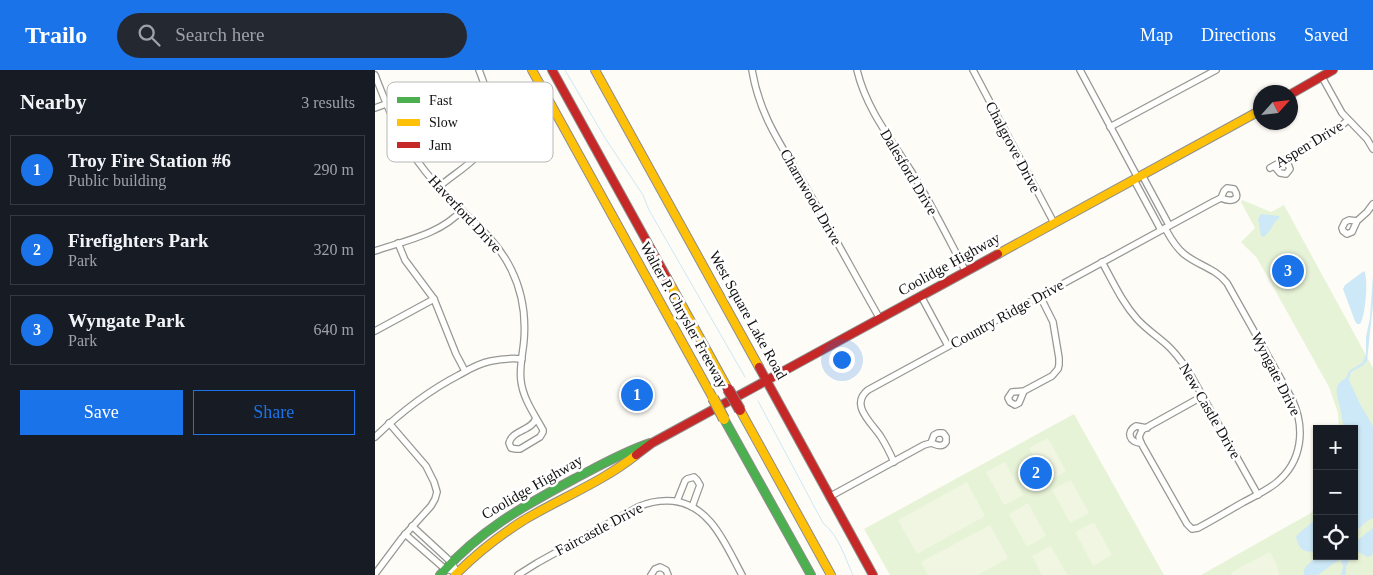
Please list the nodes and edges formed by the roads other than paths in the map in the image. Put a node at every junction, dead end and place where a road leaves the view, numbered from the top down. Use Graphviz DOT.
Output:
graph roads {
  1 [pos="479,70"];
  2 [pos="532,70"];
  3 [pos="552,70"];
  4 [pos="595,70"];
  5 [pos="752,70"];
  6 [pos="857,70"];
  7 [pos="973,70"];
  8 [pos="1080,70"];
  9 [pos="1216,70"];
  10 [pos="1333,70"];
  11 [pos="375,75"];
  12 [pos="1322,76"];
  13 [pos="484,82"];
  14 [pos="539,82"];
  15 [pos="1298,90"];
  16 [pos="386,104"];
  17 [pos="375,108"];
  18 [pos="553,108"];
  19 [pos="1253,114"];
  20 [pos="1348,120"];
  21 [pos="1110,127"];
  22 [pos="1373,149"];
  23 [pos="1286,159"];
  24 [pos="418,162"];
  25 [pos="470,162"];
  26 [pos="1138,178"];
  27 [pos="439,187"];
  28 [pos="1221,198"];
  29 [pos="1373,204"];
  30 [pos="462,210"];
  31 [pos="1357,221"];
  32 [pos="1054,223"];
  33 [pos="1165,228"];
  34 [pos="398,243"];
  35 [pos="375,251"];
  36 [pos="1102,262"];
  37 [pos="966,272"];
  38 [pos="921,296"];
  39 [pos="1040,296"];
  40 [pos="434,299"];
  41 [pos="880,319"];
  42 [pos="375,331"];
  43 [pos="948,346"];
  44 [pos="522,359"];
  45 [pos="465,371"];
  46 [pos="767,380"];
  47 [pos="1024,392"];
  48 [pos="1203,396"];
  49 [pos="537,418"];
  50 [pos="389,424"];
  51 [pos="1147,428"];
  52 [pos="375,437"];
  53 [pos="652,443"];
  54 [pos="931,443"];
  55 [pos="1141,443"];
  56 [pos="894,462"];
  57 [pos="1257,495"];
  58 [pos="829,497"];
  59 [pos="677,502"];
  60 [pos="693,507"];
  61 [pos="412,526"];
  62 [pos="405,534"];
  63 [pos="445,568"];
  64 [pos="375,574"];
  65 [pos="456,574"];
  66 [pos="518,575"];
  67 [pos="651,575"];
  68 [pos="668,575"];
  69 [pos="742,575"];
  70 [pos="811,575"];
  71 [pos="831,575"];
  72 [pos="873,575"];
  1 -- 13 [label="street"];
  2 -- 14 [label="main road, Walter P. Chrysler Freeway, bridge"];
  3 -- 71 [label="main road, Walter P. Chrysler Freeway, bridge"];
  4 -- 46 [label="main road, West Square Lake Road"];
  5 -- 41 [label="street, Charnwood Drive"];
  6 -- 37 [label="street, Dalesford Drive"];
  7 -- 32 [label="street, Chalgrove Drive"];
  8 -- 21 [label="street"];
  9 -- 21 [label="street"];
  10 -- 12 [label="main road"];
  11 -- 16 [label="street, Haverford Drive"];
  12 -- 15 [label="main road"];
  12 -- 20 [label="street"];
  16 -- 17 [label="street"];
  18 -- 70 [label="main road, Walter P. Chrysler Freeway, bridge"];
  19 -- 26 [label="main road, Coolidge Highway"];
  20 -- 22 [label="street"];
  20 -- 23 [label="street, Aspen Drive"];
  21 -- 26 [label="street"];
  23 -- 23 [label="street, Aspen Drive"];
  24 -- 27 [label="street, Haverford Drive"];
  25 -- 27 [label="street"];
  26 -- 32 [label="main road, Coolidge Highway"];
  26 -- 33 [label="street, Wyngate Drive"];
  26 -- 33 [label="street, Wyngate Drive"];
  27 -- 30 [label="street, Haverford Drive"];
  28 -- 33 [label="street, Country Ridge Drive"];
  29 -- 31 [label="street"];
  30 -- 34 [label="street"];
  30 -- 44 [label="street, Haverford Drive"];
  32 -- 37 [label="main road, Coolidge Highway"];
  33 -- 36 [label="street, Country Ridge Drive"];
  33 -- 57 [label="street, Wyngate Drive"];
  34 -- 35 [label="street"];
  34 -- 40 [label="street"];
  36 -- 39 [label="street, Country Ridge Drive"];
  36 -- 48 [label="street, New Castle Drive"];
  37 -- 38 [label="main road, Coolidge Highway"];
  38 -- 41 [label="main road, Coolidge Highway"];
  38 -- 43 [label="street"];
  39 -- 43 [label="street, Country Ridge Drive"];
  39 -- 47 [label="street"];
  40 -- 42 [label="street"];
  40 -- 45 [label="street"];
  41 -- 46 [label="main road, Coolidge Highway"];
  43 -- 56 [label="street, Country Ridge Drive"];
  44 -- 45 [label="street"];
  44 -- 49 [label="street, Haverford Drive"];
  45 -- 50 [label="street"];
  46 -- 53 [label="main road, Coolidge Highway"];
  46 -- 58 [label="main road, West Square Lake Road"];
  48 -- 51 [label="street"];
  48 -- 57 [label="street, New Castle Drive"];
  49 -- 49 [label="street, Haverford Drive"];
  50 -- 52 [label="street"];
  50 -- 61 [label="street"];
  51 -- 55 [label="street"];
  51 -- 55 [label="street"];
  53 -- 63 [label="main road, Coolidge Highway"];
  53 -- 65 [label="main road, Coolidge Highway"];
  54 -- 56 [label="street"];
  55 -- 57 [label="street, Wyngate Drive"];
  56 -- 58 [label="street"];
  58 -- 72 [label="main road, West Square Lake Road"];
  59 -- 60 [label="street, Faircastle Drive"];
  59 -- 60 [label="street"];
  59 -- 66 [label="street, Faircastle Drive"];
  60 -- 69 [label="street, Faircastle Drive"];
  61 -- 62 [label="street"];
  61 -- 63 [label="street"];
  62 -- 63 [label="street"];
  62 -- 64 [label="street"];
  63 -- 65 [label="street"];
  67 -- 68 [label="street"];
}
